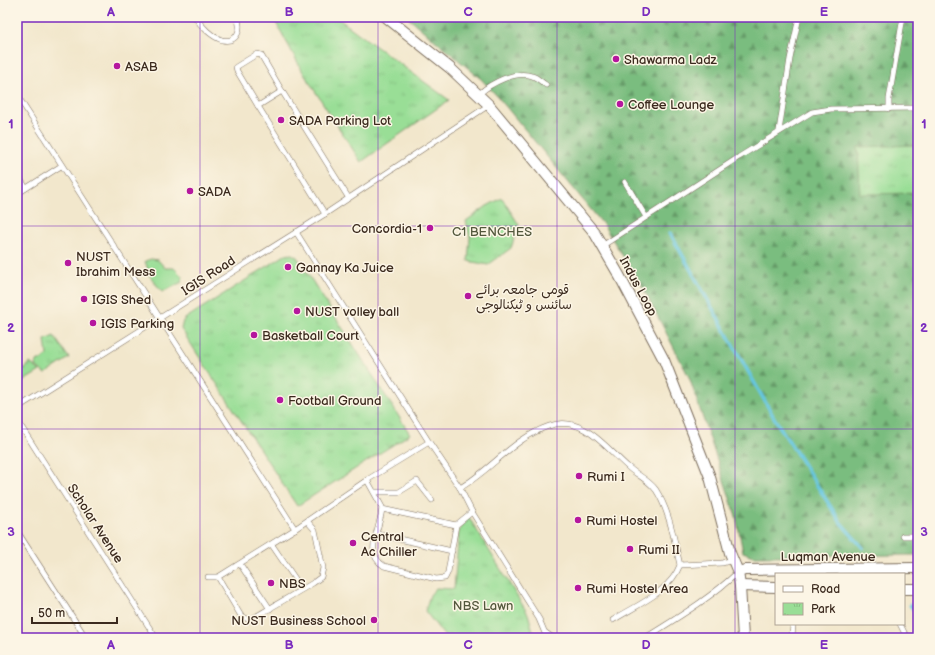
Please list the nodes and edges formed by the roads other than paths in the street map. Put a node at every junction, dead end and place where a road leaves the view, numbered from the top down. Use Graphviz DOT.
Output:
graph roads {
  1 [pos="195,17"];
  2 [pos="237,17"];
  3 [pos="386,17"];
  4 [pos="798,17"];
  5 [pos="903,17"];
  6 [pos="546,85"];
  7 [pos="282,91"];
  8 [pos="479,94"];
  9 [pos="17,95"];
  10 [pos="490,105"];
  11 [pos="258,106"];
  12 [pos="918,108"];
  13 [pos="889,109"];
  14 [pos="779,131"];
  15 [pos="61,166"];
  16 [pos="17,174"];
  17 [pos="625,182"];
  18 [pos="26,188"];
  19 [pos="17,194"];
  20 [pos="348,197"];
  21 [pos="325,214"];
  22 [pos="646,217"];
  23 [pos="296,232"];
  24 [pos="602,246"];
  25 [pos="161,318"];
  26 [pos="17,408"];
  27 [pos="17,420"];
  28 [pos="429,442"];
  29 [pos="367,480"];
  30 [pos="460,488"];
  31 [pos="375,492"];
  32 [pos="432,500"];
  33 [pos="382,509"];
  34 [pos="472,512"];
  35 [pos="307,521"];
  36 [pos="456,525"];
  37 [pos="295,529"];
  38 [pos="17,531"];
  39 [pos="377,534"];
  40 [pos="903,536"];
  41 [pos="918,536"];
  42 [pos="272,545"];
  43 [pos="452,550"];
  44 [pos="733,560"];
  45 [pos="240,564"];
  46 [pos="680,565"];
  47 [pos="918,568"];
  48 [pos="738,572"];
  49 [pos="208,577"];
  50 [pos="218,577"];
  51 [pos="740,586"];
  52 [pos="775,587"];
  53 [pos="905,589"];
  54 [pos="918,589"];
  55 [pos="302,590"];
  56 [pos="270,609"];
  57 [pos="614,620"];
  58 [pos="793,625"];
  59 [pos="900,625"];
  60 [pos="546,635"];
  61 [pos="86,638"];
  62 [pos="156,638"];
  63 [pos="553,638"];
  64 [pos="645,638"];
  65 [pos="743,638"];
  66 [pos="792,638"];
  67 [pos="907,638"];
  1 -- 2 [label="lane"];
  3 -- 8 [label="street, Indus Loop"];
  4 -- 14 [label="lane"];
  5 -- 13 [label="lane"];
  6 -- 8 [label="lane"];
  7 -- 11 [label="lane"];
  7 -- 11 [label="lane"];
  7 -- 20 [label="lane"];
  8 -- 10 [label="street, Indus Loop"];
  9 -- 15 [label="lane"];
  10 -- 20 [label="lane, IGIS Road"];
  10 -- 24 [label="street, Indus Loop"];
  11 -- 21 [label="lane"];
  12 -- 13 [label="lane"];
  13 -- 14 [label="lane"];
  14 -- 22 [label="lane"];
  15 -- 18 [label="lane"];
  15 -- 25 [label="lane"];
  16 -- 18 [label="lane"];
  17 -- 22 [label="lane"];
  18 -- 19 [label="lane"];
  20 -- 21 [label="lane, IGIS Road"];
  21 -- 23 [label="lane, IGIS Road"];
  22 -- 24 [label="lane"];
  23 -- 25 [label="lane, IGIS Road"];
  23 -- 28 [label="lane"];
  24 -- 44 [label="street, Indus Loop"];
  25 -- 26 [label="lane, IGIS Road"];
  25 -- 37 [label="lane"];
  27 -- 62 [label="lane, Scholar Avenue"];
  28 -- 29 [label="lane"];
  28 -- 30 [label="lane"];
  29 -- 31 [label="lane"];
  29 -- 35 [label="lane"];
  30 -- 34 [label="lane"];
  30 -- 46 [label="lane"];
  31 -- 32 [label="lane"];
  31 -- 33 [label="lane"];
  33 -- 36 [label="lane"];
  33 -- 39 [label="lane"];
  34 -- 36 [label="lane"];
  34 -- 60 [label="lane"];
  35 -- 37 [label="lane"];
  35 -- 55 [label="lane"];
  36 -- 43 [label="lane"];
  37 -- 42 [label="lane"];
  38 -- 61 [label="lane"];
  39 -- 43 [label="lane"];
  39 -- 43 [label="lane"];
  40 -- 41 [label="lane"];
  42 -- 45 [label="lane"];
  42 -- 55 [label="lane"];
  44 -- 46 [label="lane"];
  44 -- 48 [label="street, Indus Loop"];
  45 -- 50 [label="lane"];
  45 -- 56 [label="lane"];
  46 -- 57 [label="lane"];
  47 -- 48 [label="street, Luqman Avenue"];
  48 -- 51 [label="street, Indus Loop"];
  48 -- 64 [label="lane"];
  49 -- 50 [label="lane"];
  50 -- 56 [label="lane"];
  51 -- 52 [label="street"];
  51 -- 65 [label="street, Indus Loop"];
  53 -- 54 [label="street"];
  55 -- 56 [label="lane"];
  58 -- 66 [label="lane"];
  59 -- 67 [label="lane"];
  60 -- 63 [label="lane"];
}
